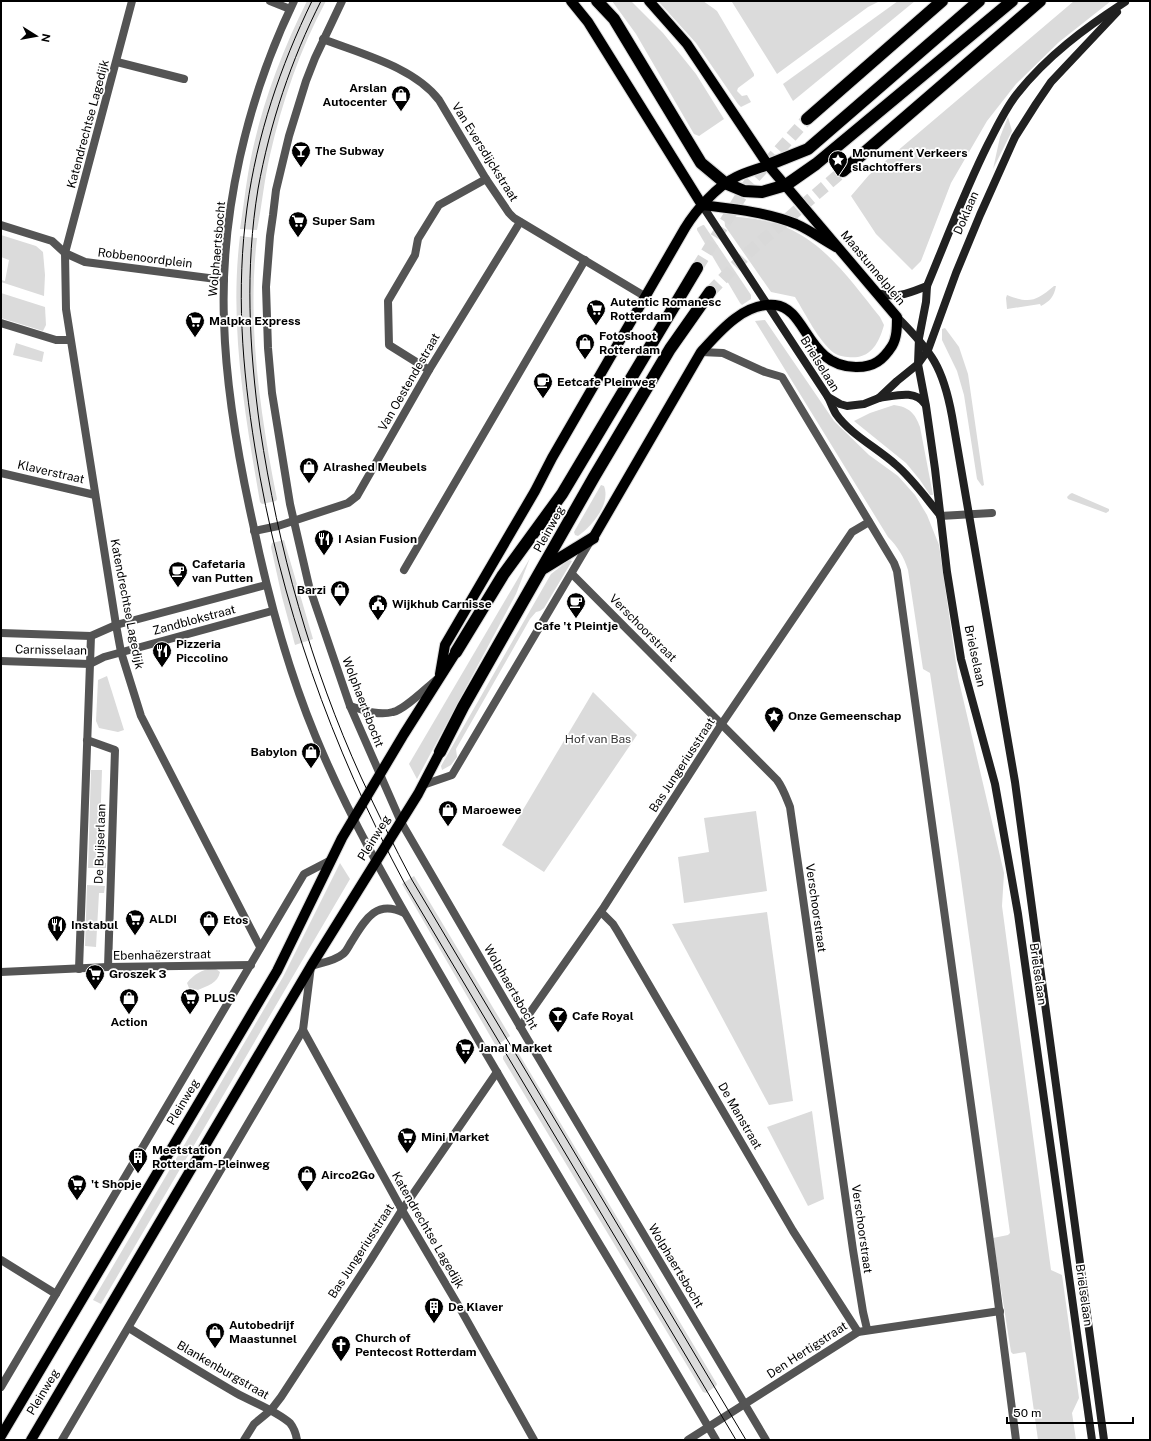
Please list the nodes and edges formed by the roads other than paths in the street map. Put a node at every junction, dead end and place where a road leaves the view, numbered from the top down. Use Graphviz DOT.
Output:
graph roads {
  1 [pos="132,1"];
  2 [pos="270,1"];
  3 [pos="294,1"];
  4 [pos="342,1"];
  5 [pos="571,1"];
  6 [pos="597,1"];
  7 [pos="650,1"];
  8 [pos="942,1"];
  9 [pos="979,1"];
  10 [pos="1012,1"];
  11 [pos="1040,1"];
  12 [pos="1126,2"];
  13 [pos="290,9"];
  14 [pos="323,39"];
  15 [pos="117,62"];
  16 [pos="184,79"];
  17 [pos="807,119"];
  18 [pos="768,165"];
  19 [pos="843,171"];
  20 [pos="486,179"];
  21 [pos="725,183"];
  22 [pos="786,185"];
  23 [pos="702,205"];
  24 [pos="520,222"];
  25 [pos="1,225"];
  26 [pos="842,251"];
  27 [pos="65,254"];
  28 [pos="585,260"];
  29 [pos="697,268"];
  30 [pos="224,280"];
  31 [pos="927,286"];
  32 [pos="710,292"];
  33 [pos="878,293"];
  34 [pos="646,297"];
  35 [pos="768,304"];
  36 [pos="897,317"];
  37 [pos="1,324"];
  38 [pos="919,338"];
  39 [pos="70,340"];
  40 [pos="928,350"];
  41 [pos="701,352"];
  42 [pos="918,364"];
  43 [pos="429,370"];
  44 [pos="828,397"];
  45 [pos="880,398"];
  46 [pos="926,406"];
  47 [pos="1,473"];
  48 [pos="95,494"];
  49 [pos="992,513"];
  50 [pos="968,515"];
  51 [pos="940,516"];
  52 [pos="294,520"];
  53 [pos="869,522"];
  54 [pos="254,531"];
  55 [pos="593,538"];
  56 [pos="543,569"];
  57 [pos="404,570"];
  58 [pos="572,574"];
  59 [pos="266,584"];
  60 [pos="272,611"];
  61 [pos="116,625"];
  62 [pos="1,633"];
  63 [pos="91,636"];
  64 [pos="122,652"];
  65 [pos="456,652"];
  66 [pos="1,661"];
  67 [pos="90,664"];
  68 [pos="440,677"];
  69 [pos="350,706"];
  70 [pos="722,725"];
  71 [pos="87,740"];
  72 [pos="440,752"];
  73 [pos="380,776"];
  74 [pos="423,785"];
  75 [pos="354,820"];
  76 [pos="401,822"];
  77 [pos="331,860"];
  78 [pos="376,861"];
  79 [pos="601,912"];
  80 [pos="404,913"];
  81 [pos="260,947"];
  82 [pos="251,965"];
  83 [pos="311,966"];
  84 [pos="108,967"];
  85 [pos="80,968"];
  86 [pos="1,972"];
  87 [pos="520,1027"];
  88 [pos="303,1030"];
  89 [pos="496,1072"];
  90 [pos="402,1210"];
  91 [pos="1,1260"];
  92 [pos="56,1294"];
  93 [pos="1000,1311"];
  94 [pos="128,1328"];
  95 [pos="867,1330"];
  96 [pos="858,1332"];
  97 [pos="1,1387"];
  98 [pos="745,1404"];
  99 [pos="271,1410"];
  100 [pos="708,1426"];
  101 [pos="1,1436"];
  102 [pos="31,1440"];
  103 [pos="62,1440"];
  104 [pos="244,1440"];
  105 [pos="297,1440"];
  106 [pos="534,1440"];
  107 [pos="688,1440"];
  108 [pos="716,1440"];
  109 [pos="766,1440"];
  110 [pos="1016,1440"];
  111 [pos="1092,1440"];
  112 [pos="1104,1440"];
  1 -- 15 [label="street, Katendrechtse Lagedijk"];
  2 -- 13 [label="street"];
  3 -- 13 [label="street, Wolphaertsbocht"];
  4 -- 14 [label="street, Wolphaertsbocht"];
  5 -- 23 [label="main road"];
  6 -- 21 [label="highway"];
  7 -- 18 [label="main road, Maastunnelplein"];
  8 -- 17 [label="highway"];
  9 -- 18 [label="highway"];
  10 -- 22 [label="highway"];
  11 -- 19 [label="highway"];
  12 -- 31 [label="main road, Doklaan"];
  12 -- 40 [label="main road, Doklaan"];
  13 -- 30 [label="street, Wolphaertsbocht"];
  14 -- 20 [label="street, Van Eversdijckstraat"];
  14 -- 52 [label="street, Wolphaertsbocht"];
  15 -- 16 [label="street"];
  15 -- 27 [label="street, Katendrechtse Lagedijk"];
  18 -- 21 [label="main road"];
  18 -- 22 [label="main road, Maastunnelplein"];
  20 -- 24 [label="street, Van Eversdijckstraat"];
  20 -- 43 [label="street"];
  21 -- 22 [label="highway"];
  21 -- 23 [label="main road"];
  22 -- 26 [label="main road, Maastunnelplein"];
  23 -- 26 [label="main road"];
  23 -- 34 [label="main road"];
  23 -- 35 [label="main road"];
  24 -- 28 [label="street, Van Eversdijckstraat"];
  24 -- 43 [label="street, Van Oestendestraat"];
  25 -- 27 [label="street"];
  26 -- 33 [label="main road, Maastunnelplein"];
  27 -- 30 [label="street, Robbenoordplein"];
  27 -- 39 [label="street, Katendrechtse Lagedijk"];
  28 -- 34 [label="street, Van Eversdijckstraat"];
  28 -- 57 [label="street"];
  29 -- 65 [label="highway, Pleinweg"];
  30 -- 54 [label="street, Wolphaertsbocht"];
  31 -- 33 [label="main road"];
  31 -- 38 [label="main road, Doklaan"];
  32 -- 56 [label="highway, Pleinweg"];
  33 -- 36 [label="main road, Maastunnelplein"];
  34 -- 68 [label="main road, Pleinweg"];
  35 -- 36 [label="main road, Maastunnelplein"];
  35 -- 41 [label="main road"];
  35 -- 44 [label="main road, Brielselaan"];
  36 -- 38 [label="main road, Brielselaan"];
  37 -- 39 [label="street"];
  38 -- 40 [label="main road, Brielselaan"];
  38 -- 42 [label="main road, Brielselaan"];
  39 -- 48 [label="street, Katendrechtse Lagedijk"];
  40 -- 42 [label="main road, Doklaan"];
  40 -- 50 [label="main road, Brielselaan"];
  41 -- 53 [label="street"];
  41 -- 55 [label="main road"];
  42 -- 45 [label="main road, Doklaan"];
  42 -- 46 [label="main road, Brielselaan"];
  43 -- 52 [label="street, Van Oestendestraat"];
  44 -- 45 [label="main road, Doklaan"];
  44 -- 51 [label="main road, Brielselaan"];
  45 -- 46 [label="main road"];
  46 -- 51 [label="main road, Brielselaan"];
  47 -- 48 [label="street, Klaverstraat"];
  48 -- 61 [label="street, Katendrechtse Lagedijk"];
  49 -- 50 [label="street"];
  50 -- 51 [label="street"];
  50 -- 112 [label="main road, Brielselaan"];
  51 -- 111 [label="main road, Brielselaan"];
  52 -- 54 [label="street"];
  52 -- 69 [label="street, Wolphaertsbocht"];
  53 -- 70 [label="street, Bas Jungeriusstraat"];
  53 -- 93 [label="street"];
  54 -- 59 [label="street, Wolphaertsbocht"];
  55 -- 56 [label="highway"];
  55 -- 58 [label="street"];
  56 -- 72 [label="highway, Pleinweg"];
  58 -- 70 [label="street, Verschoorstraat"];
  58 -- 74 [label="street"];
  59 -- 60 [label="street, Wolphaertsbocht"];
  59 -- 61 [label="street, Zandblokstraat"];
  60 -- 64 [label="street, Zandblokstraat"];
  60 -- 75 [label="street, Wolphaertsbocht"];
  61 -- 63 [label="street, Carnisselaan"];
  61 -- 64 [label="street, Katendrechtse Lagedijk"];
  62 -- 63 [label="street, Carnisselaan"];
  63 -- 67 [label="street, De Buijserlaan"];
  64 -- 67 [label="street, Carnisselaan"];
  64 -- 81 [label="street, Katendrechtse Lagedijk"];
  65 -- 68 [label="main road, Pleinweg"];
  66 -- 67 [label="street, Carnisselaan"];
  67 -- 71 [label="street, De Buijserlaan"];
  68 -- 69 [label="street, Pleinweg"];
  68 -- 73 [label="main road, Pleinweg"];
  69 -- 73 [label="street, Wolphaertsbocht"];
  70 -- 79 [label="street, Bas Jungeriusstraat"];
  70 -- 95 [label="street, Verschoorstraat"];
  71 -- 84 [label="street, De Buijserlaan"];
  71 -- 85 [label="street, De Buijserlaan"];
  72 -- 74 [label="main road, Pleinweg"];
  73 -- 75 [label="main road, Pleinweg"];
  73 -- 76 [label="street, Wolphaertsbocht"];
  74 -- 76 [label="main road, Pleinweg"];
  75 -- 77 [label="main road, Pleinweg"];
  75 -- 78 [label="street, Wolphaertsbocht"];
  76 -- 78 [label="main road, Pleinweg"];
  76 -- 87 [label="street, Wolphaertsbocht"];
  77 -- 81 [label="street, Pleinweg"];
  77 -- 101 [label="main road, Pleinweg"];
  78 -- 80 [label="street, Wolphaertsbocht"];
  78 -- 83 [label="main road, Pleinweg"];
  79 -- 87 [label="street, Bas Jungeriusstraat"];
  79 -- 96 [label="street, De Manstraat"];
  80 -- 83 [label="street"];
  80 -- 89 [label="street, Wolphaertsbocht"];
  81 -- 82 [label="street, Pleinweg"];
  82 -- 84 [label="street, Ebenhaëzerstraat"];
  82 -- 92 [label="street, Pleinweg"];
  83 -- 88 [label="street, Pleinweg"];
  83 -- 102 [label="main road, Pleinweg"];
  84 -- 85 [label="street, Ebenhaëzerstraat"];
  85 -- 86 [label="street, Ebenhaëzerstraat"];
  87 -- 98 [label="street, Wolphaertsbocht"];
  88 -- 90 [label="street, Katendrechtse Lagedijk"];
  88 -- 94 [label="street, Pleinweg"];
  89 -- 90 [label="street, Bas Jungeriusstraat"];
  89 -- 100 [label="street, Wolphaertsbocht"];
  90 -- 99 [label="street, Bas Jungeriusstraat"];
  90 -- 106 [label="street, Katendrechtse Lagedijk"];
  91 -- 92 [label="street"];
  92 -- 97 [label="street, Pleinweg"];
  93 -- 95 [label="street, Den Hertigstraat"];
  93 -- 110 [label="street"];
  94 -- 99 [label="street, Blankenburgstraat"];
  94 -- 103 [label="street, Pleinweg"];
  95 -- 96 [label="street, Den Hertigstraat"];
  96 -- 98 [label="street, Den Hertigstraat"];
  98 -- 100 [label="street, Den Hertigstraat"];
  98 -- 109 [label="street, Wolphaertsbocht"];
  99 -- 104 [label="street, Bas Jungeriusstraat"];
  99 -- 105 [label="street, Blankenburgstraat"];
  100 -- 107 [label="street, Den Hertigstraat"];
  100 -- 108 [label="street, Wolphaertsbocht"];
}
